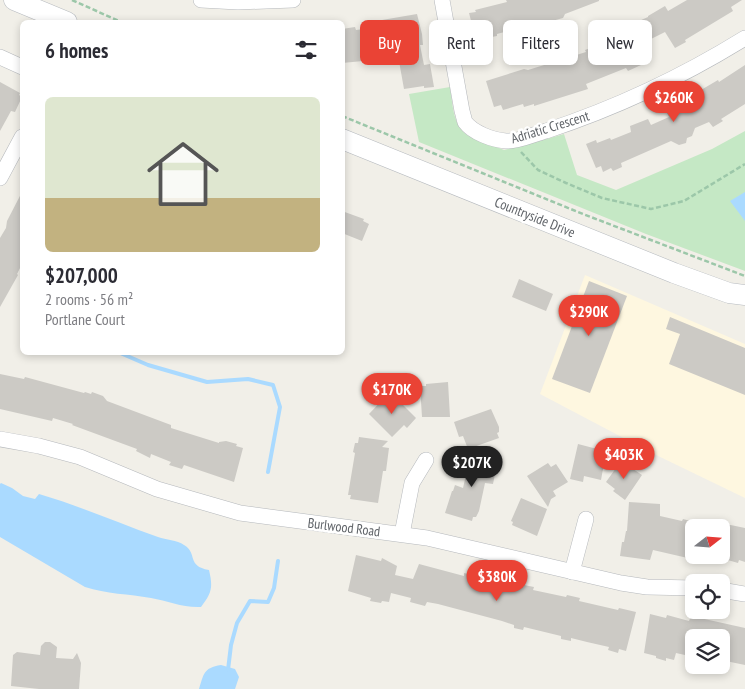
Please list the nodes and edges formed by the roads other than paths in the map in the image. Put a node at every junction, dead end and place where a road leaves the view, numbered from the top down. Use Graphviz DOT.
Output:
graph roads {
  1 [pos="14,0"];
  2 [pos="201,0"];
  3 [pos="294,0"];
  4 [pos="442,0"];
  5 [pos="62,20"];
  6 [pos="745,38"];
  7 [pos="0,57"];
  8 [pos="20,66"];
  9 [pos="345,140"];
  10 [pos="20,141"];
  11 [pos="0,178"];
  12 [pos="737,294"];
  13 [pos="745,309"];
  14 [pos="0,439"];
  15 [pos="426,460"];
  16 [pos="586,520"];
  17 [pos="402,534"];
  18 [pos="572,572"];
  19 [pos="685,588"];
  20 [pos="730,592"];
  21 [pos="745,594"];
  1 -- 5 [label="main road"];
  2 -- 3 [label="street"];
  4 -- 6 [label="street, Adriatic Crescent"];
  7 -- 8 [label="street"];
  9 -- 12 [label="main road, Countryside Drive"];
  10 -- 11 [label="street"];
  12 -- 13 [label="main road, Countryside Drive"];
  14 -- 17 [label="street, Burlwood Road"];
  15 -- 17 [label="street"];
  16 -- 18 [label="street"];
  17 -- 18 [label="street, Burlwood Road"];
  18 -- 19 [label="street, Burlwood Road"];
  20 -- 21 [label="street"];
}
